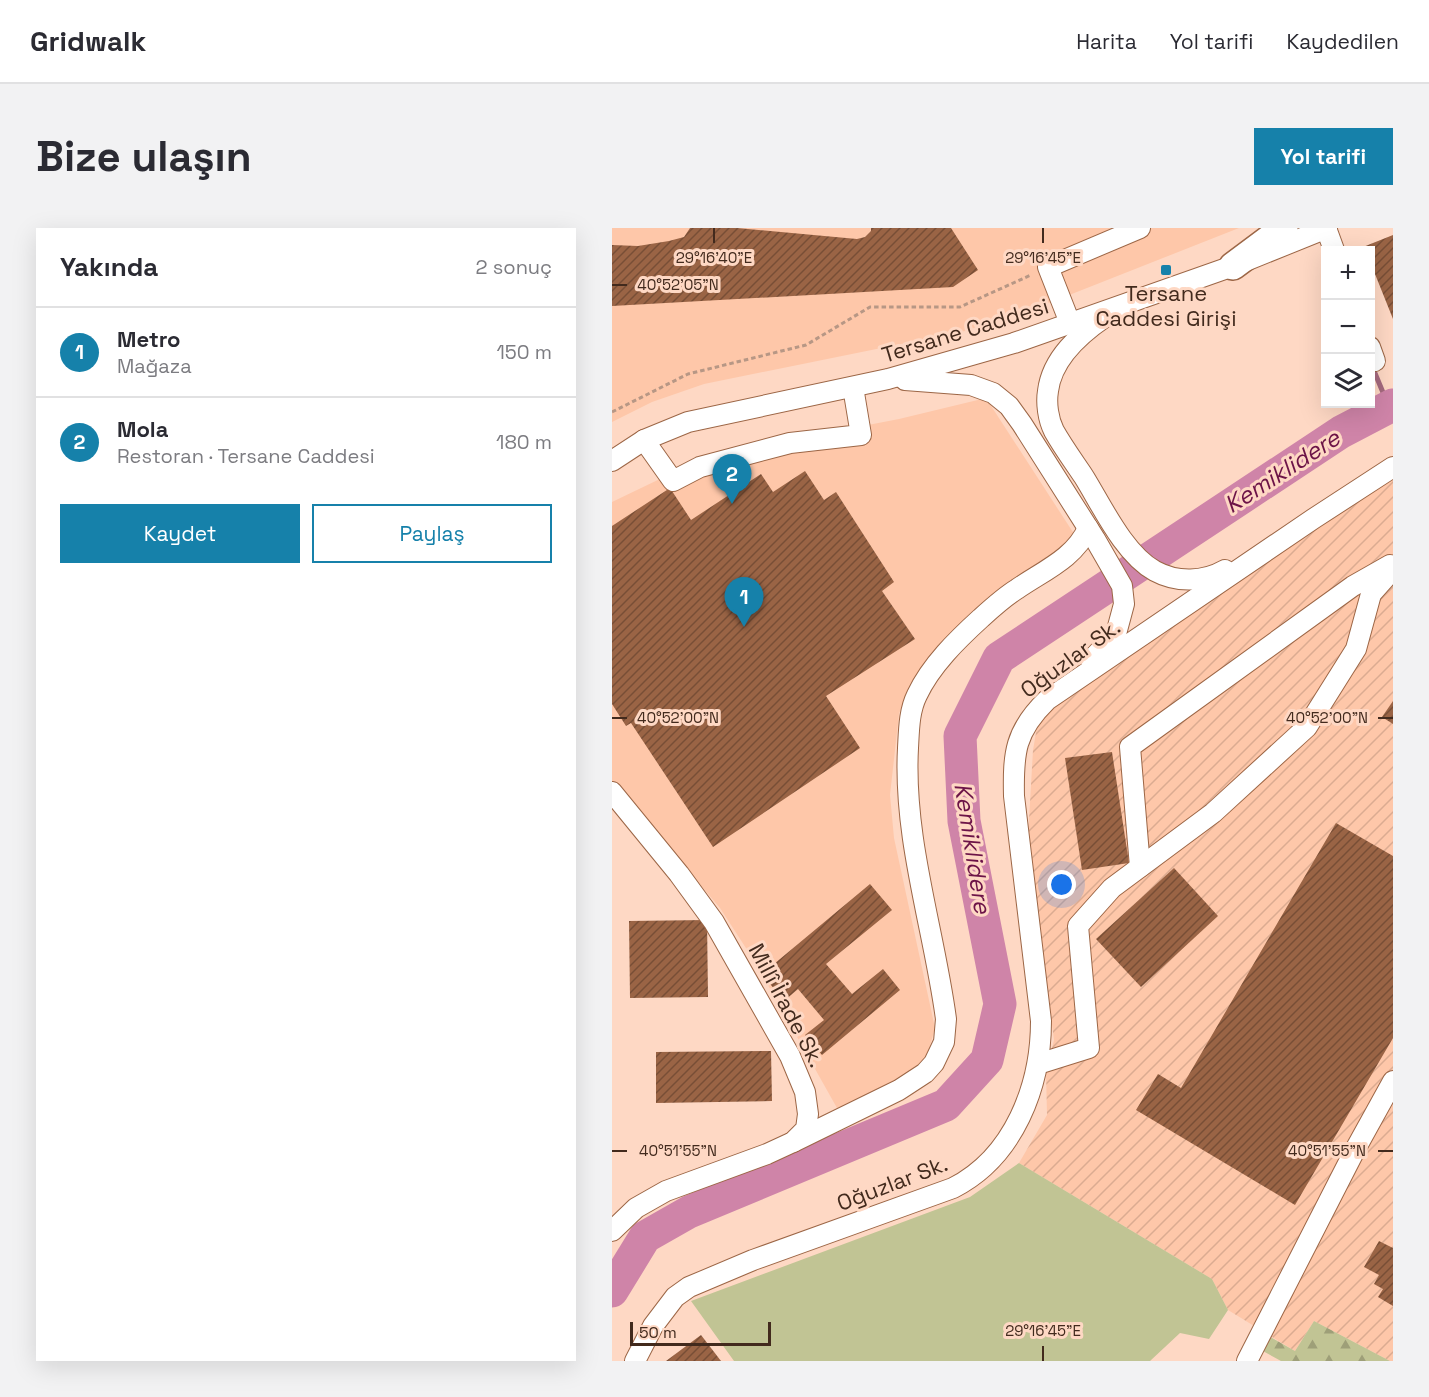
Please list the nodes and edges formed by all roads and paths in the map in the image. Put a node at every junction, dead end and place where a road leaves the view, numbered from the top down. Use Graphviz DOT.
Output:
graph roads {
  1 [pos="1140,228"];
  2 [pos="1284,228"];
  3 [pos="1307,228"];
  4 [pos="1327,228"];
  5 [pos="1333,246"];
  6 [pos="1270,251"];
  7 [pos="1233,266"];
  8 [pos="1048,267"];
  9 [pos="1125,304"];
  10 [pos="1070,323"];
  11 [pos="888,379"];
  12 [pos="853,387"];
  13 [pos="612,412"];
  14 [pos="644,440"];
  15 [pos="612,461"];
  16 [pos="1393,467"];
  17 [pos="1313,519"];
  18 [pos="1092,533"];
  19 [pos="1393,563"];
  20 [pos="1393,569"];
  21 [pos="1047,700"];
  22 [pos="612,792"];
  23 [pos="1140,867"];
  24 [pos="1038,1064"];
  25 [pos="1392,1084"];
  26 [pos="793,1142"];
  27 [pos="612,1231"];
  28 [pos="635,1361"];
  29 [pos="1247,1361"];
  1 -- 8 [label="street"];
  2 -- 7 [label="highway"];
  3 -- 6 [label="street"];
  4 -- 5 [label="street"];
  4 -- 6 [label="street, Tersane Caddesi"];
  6 -- 7 [label="street, Tersane Caddesi"];
  7 -- 9 [label="street, Tersane Caddesi"];
  8 -- 10 [label="street"];
  8 -- 13 [label="path"];
  9 -- 10 [label="street, Tersane Caddesi"];
  9 -- 17 [label="street"];
  10 -- 11 [label="street, Tersane Caddesi"];
  11 -- 12 [label="street, Tersane Caddesi"];
  11 -- 18 [label="street"];
  12 -- 14 [label="street, Tersane Caddesi"];
  12 -- 14 [label="street"];
  14 -- 15 [label="street, Tersane Caddesi"];
  16 -- 17 [label="street, Oğuzlar Sk."];
  17 -- 21 [label="street, Oğuzlar Sk."];
  18 -- 21 [label="street"];
  18 -- 26 [label="street"];
  19 -- 23 [label="street"];
  20 -- 23 [label="street"];
  21 -- 24 [label="street, Oğuzlar Sk."];
  22 -- 26 [label="street, Millî İrade Sk."];
  23 -- 24 [label="street"];
  24 -- 28 [label="street, Oğuzlar Sk."];
  25 -- 29 [label="street"];
  26 -- 27 [label="street"];
}
